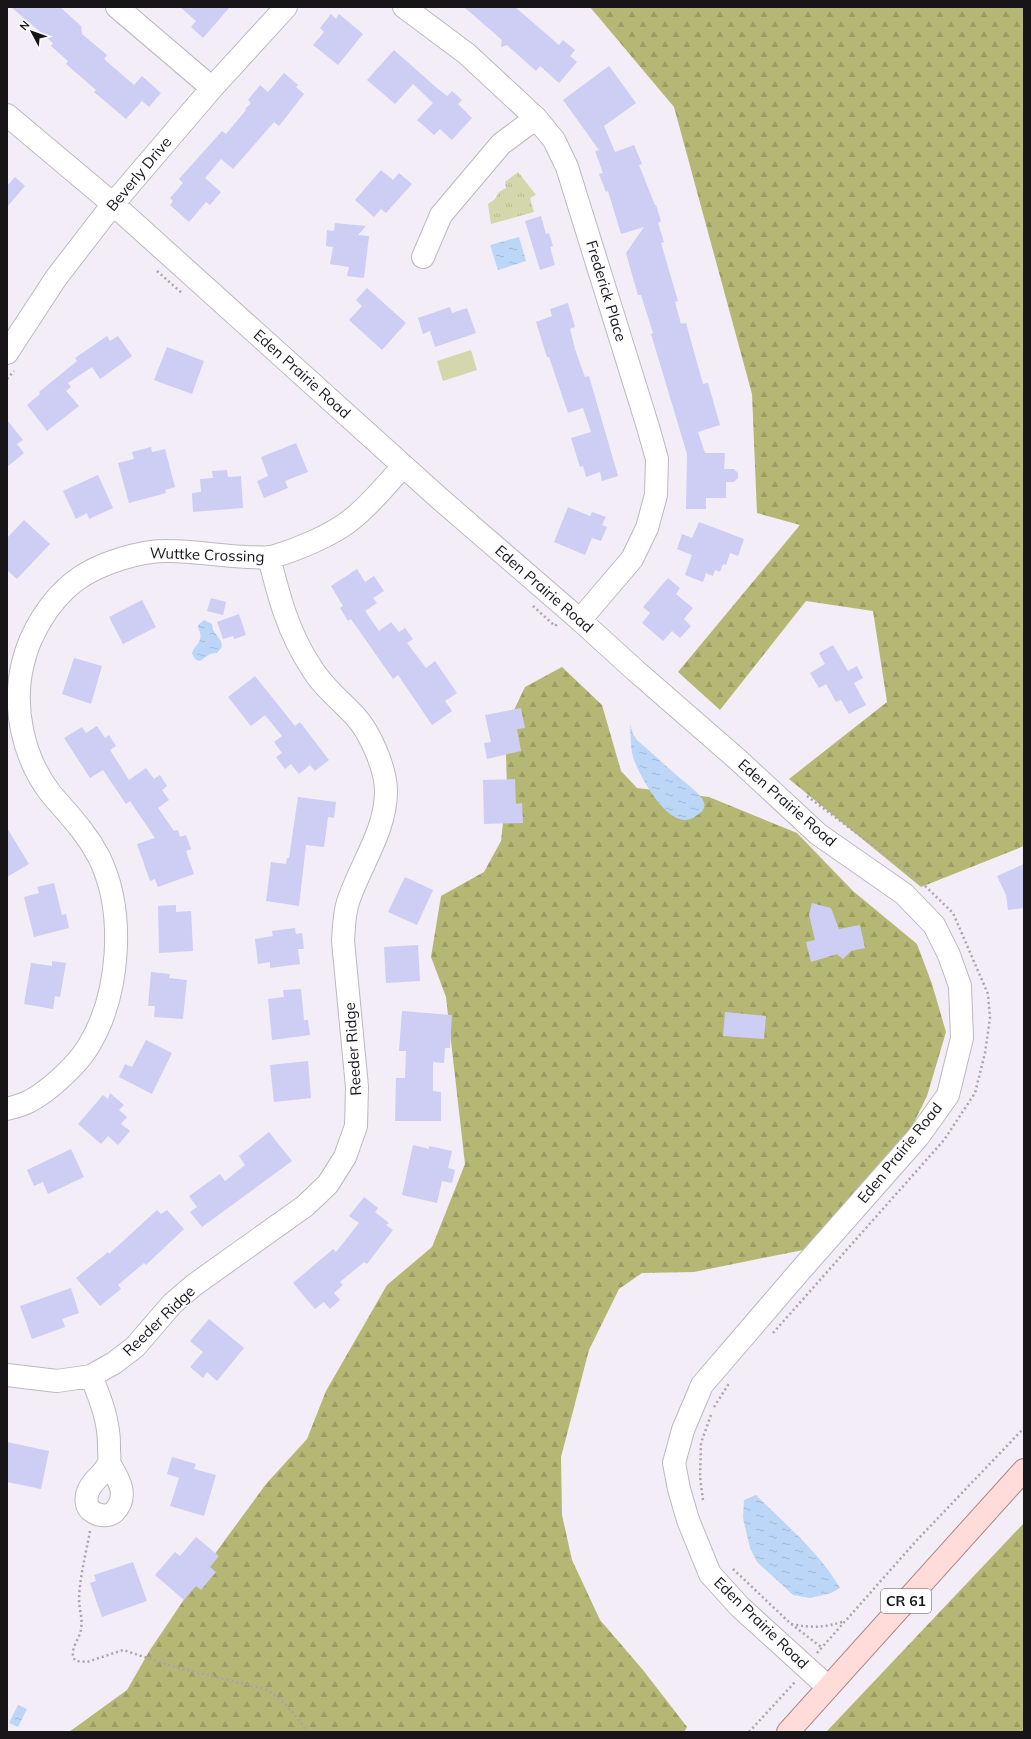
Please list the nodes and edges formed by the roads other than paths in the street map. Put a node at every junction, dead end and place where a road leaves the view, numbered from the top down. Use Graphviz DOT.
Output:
graph roads {
  1 [pos="117,7"];
  2 [pos="286,7"];
  3 [pos="404,7"];
  4 [pos="212,88"];
  5 [pos="7,115"];
  6 [pos="536,118"];
  7 [pos="113,204"];
  8 [pos="424,256"];
  9 [pos="7,353"];
  10 [pos="403,466"];
  11 [pos="269,557"];
  12 [pos="580,620"];
  13 [pos="7,1110"];
  14 [pos="7,1375"];
  15 [pos="91,1376"];
  16 [pos="109,1463"];
  17 [pos="1024,1470"];
  18 [pos="828,1687"];
  19 [pos="788,1732"];
  1 -- 4 [label="street"];
  2 -- 4 [label="street, Beverly Drive"];
  3 -- 6 [label="street, Frederick Place"];
  4 -- 7 [label="street, Beverly Drive"];
  5 -- 7 [label="street, Eden Prairie Road"];
  6 -- 8 [label="street"];
  6 -- 12 [label="street, Frederick Place"];
  7 -- 9 [label="street, Beverly Drive"];
  7 -- 10 [label="street, Eden Prairie Road"];
  10 -- 11 [label="street, Wuttke Crossing"];
  10 -- 12 [label="street, Eden Prairie Road"];
  11 -- 13 [label="street, Wuttke Crossing"];
  11 -- 15 [label="street, Reeder Ridge"];
  12 -- 18 [label="street, Eden Prairie Road"];
  14 -- 15 [label="street, Reeder Ridge"];
  15 -- 16 [label="street"];
  16 -- 16 [label="street"];
  17 -- 18 [label="main road, CR 61"];
  18 -- 19 [label="main road, CR 61"];
}
